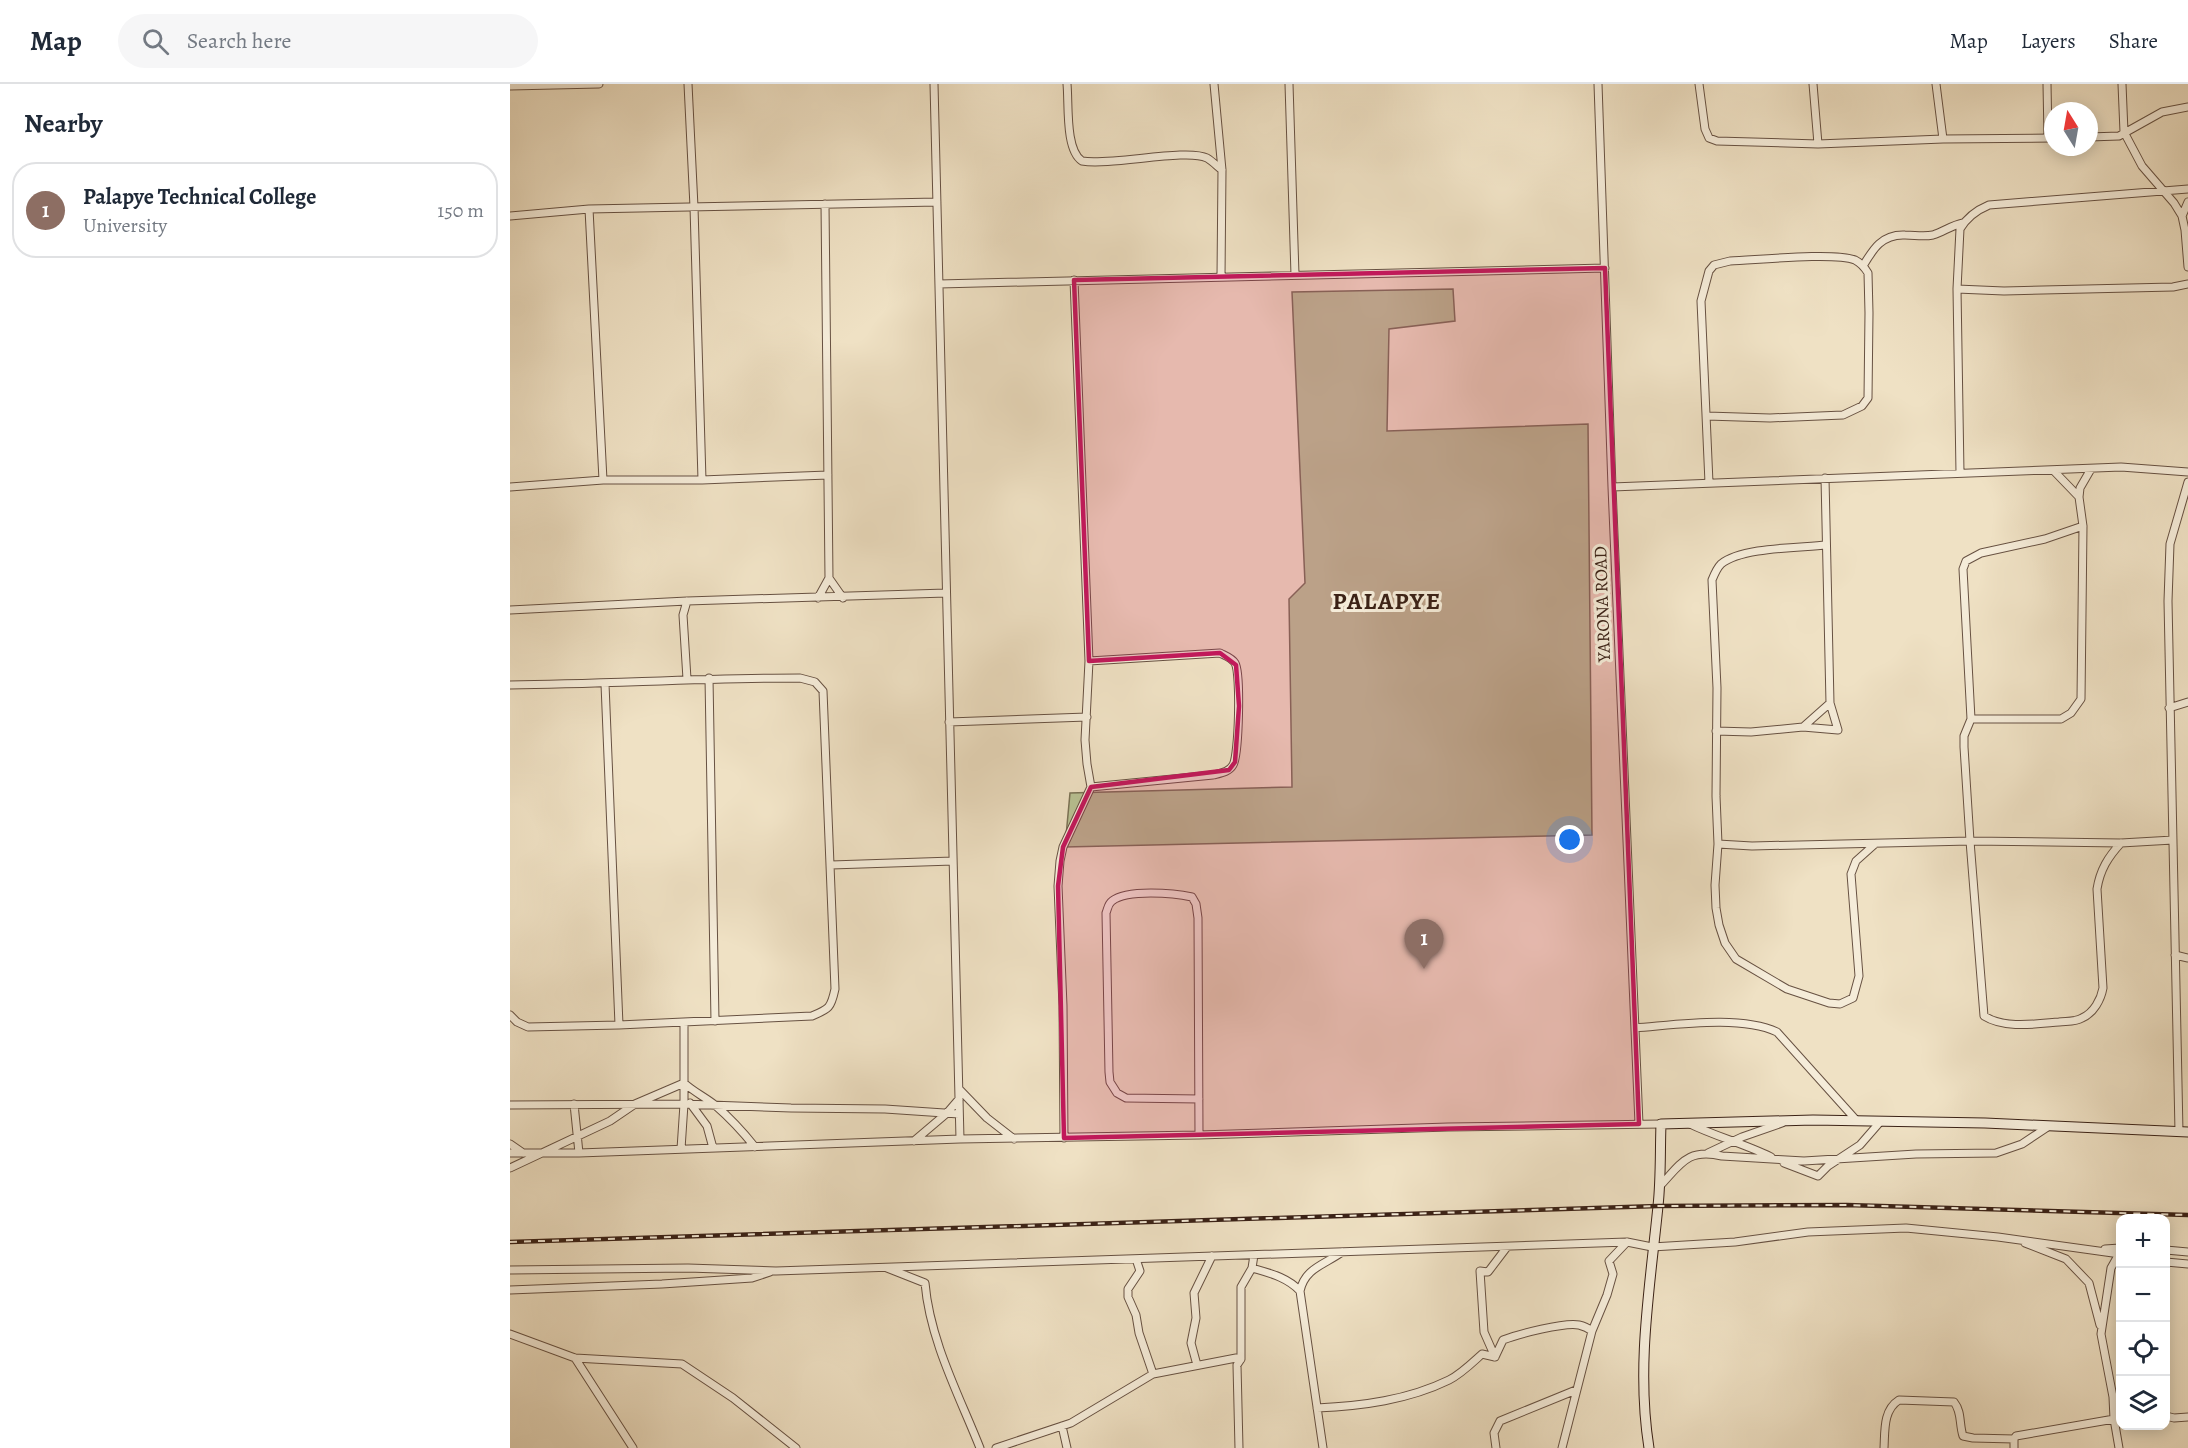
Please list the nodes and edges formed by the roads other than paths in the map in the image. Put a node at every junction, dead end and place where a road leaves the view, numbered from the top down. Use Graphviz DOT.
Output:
graph roads {
  1 [pos="599,84"];
  2 [pos="688,84"];
  3 [pos="934,84"];
  4 [pos="1067,84"];
  5 [pos="1214,84"];
  6 [pos="1289,84"];
  7 [pos="1598,84"];
  8 [pos="1699,84"];
  9 [pos="1813,84"];
  10 [pos="1936,84"];
  11 [pos="2048,84"];
  12 [pos="2122,84"];
  13 [pos="510,86"];
  14 [pos="2049,102"];
  15 [pos="2188,107"];
  16 [pos="2124,132"];
  17 [pos="2098,137"];
  18 [pos="2044,138"];
  19 [pos="1943,139"];
  20 [pos="1818,144"];
  21 [pos="1222,170"];
  22 [pos="2188,189"];
  23 [pos="2162,191"];
  24 [pos="937,202"];
  25 [pos="2188,202"];
  26 [pos="825,204"];
  27 [pos="694,207"];
  28 [pos="589,209"];
  29 [pos="510,216"];
  30 [pos="2182,216"];
  31 [pos="1963,223"];
  32 [pos="1863,266"];
  33 [pos="2188,267"];
  34 [pos="1605,268"];
  35 [pos="1295,275"];
  36 [pos="1221,277"];
  37 [pos="1074,280"];
  38 [pos="939,284"];
  39 [pos="2188,284"];
  40 [pos="1957,289"];
  41 [pos="1707,416"];
  42 [pos="2091,469"];
  43 [pos="2054,470"];
  44 [pos="2188,472"];
  45 [pos="1959,473"];
  46 [pos="828,475"];
  47 [pos="1825,478"];
  48 [pos="603,480"];
  49 [pos="702,480"];
  50 [pos="2188,482"];
  51 [pos="1709,483"];
  52 [pos="510,487"];
  53 [pos="1612,487"];
  54 [pos="2079,497"];
  55 [pos="2083,526"];
  56 [pos="1826,544"];
  57 [pos="829,578"];
  58 [pos="946,593"];
  59 [pos="818,598"];
  60 [pos="843,598"];
  61 [pos="687,601"];
  62 [pos="510,610"];
  63 [pos="1089,661"];
  64 [pos="709,678"];
  65 [pos="687,679"];
  66 [pos="605,684"];
  67 [pos="510,685"];
  68 [pos="2188,702"];
  69 [pos="1830,703"];
  70 [pos="2169,708"];
  71 [pos="1087,717"];
  72 [pos="1971,719"];
  73 [pos="950,722"];
  74 [pos="1803,727"];
  75 [pos="1716,731"];
  76 [pos="1091,787"];
  77 [pos="2173,840"];
  78 [pos="1970,842"];
  79 [pos="2121,843"];
  80 [pos="1718,844"];
  81 [pos="1875,844"];
  82 [pos="953,861"];
  83 [pos="831,865"];
  84 [pos="2175,955"];
  85 [pos="2188,958"];
  86 [pos="510,1015"];
  87 [pos="715,1021"];
  88 [pos="684,1022"];
  89 [pos="619,1026"];
  90 [pos="1635,1028"];
  91 [pos="684,1083"];
  92 [pos="958,1089"];
  93 [pos="959,1099"];
  94 [pos="1199,1099"];
  95 [pos="686,1101"];
  96 [pos="574,1104"];
  97 [pos="635,1104"];
  98 [pos="714,1104"];
  99 [pos="510,1105"];
  100 [pos="947,1113"];
  101 [pos="959,1114"];
  102 [pos="1790,1120"];
  103 [pos="1857,1121"];
  104 [pos="1880,1122"];
  105 [pos="1639,1124"];
  106 [pos="1661,1124"];
  107 [pos="1689,1124"];
  108 [pos="2049,1126"];
  109 [pos="2184,1132"];
  110 [pos="577,1135"];
  111 [pos="1199,1135"];
  112 [pos="1064,1138"];
  113 [pos="960,1139"];
  114 [pos="1014,1139"];
  115 [pos="914,1141"];
  116 [pos="1732,1141"];
  117 [pos="510,1144"];
  118 [pos="755,1147"];
  119 [pos="713,1148"];
  120 [pos="681,1149"];
  121 [pos="510,1153"];
  122 [pos="523,1153"];
  123 [pos="538,1153"];
  124 [pos="579,1153"];
  125 [pos="1708,1153"];
  126 [pos="1842,1158"];
  127 [pos="1777,1160"];
  128 [pos="510,1168"];
  129 [pos="1659,1187"];
  130 [pos="2016,1239"];
  131 [pos="1627,1242"];
  132 [pos="1507,1247"];
  133 [pos="1652,1247"];
  134 [pos="2170,1250"];
  135 [pos="1342,1252"];
  136 [pos="2116,1252"];
  137 [pos="2188,1252"];
  138 [pos="1254,1255"];
  139 [pos="1212,1256"];
  140 [pos="1136,1258"];
  141 [pos="2116,1259"];
  142 [pos="2170,1262"];
  143 [pos="2188,1264"];
  144 [pos="882,1267"];
  145 [pos="1252,1268"];
  146 [pos="719,1269"];
  147 [pos="510,1270"];
  148 [pos="776,1271"];
  149 [pos="711,1281"];
  150 [pos="510,1290"];
  151 [pos="1300,1291"];
  152 [pos="1592,1331"];
  153 [pos="510,1334"];
  154 [pos="2101,1334"];
  155 [pos="1495,1357"];
  156 [pos="575,1358"];
  157 [pos="1240,1359"];
  158 [pos="1197,1365"];
  159 [pos="1153,1374"];
  160 [pos="1576,1390"];
  161 [pos="1317,1408"];
  162 [pos="2116,1414"];
  163 [pos="2170,1417"];
  164 [pos="2188,1417"];
  165 [pos="2116,1419"];
  166 [pos="1062,1426"];
  167 [pos="2118,1430"];
  168 [pos="2014,1439"];
  169 [pos="633,1448"];
  170 [pos="796,1448"];
  171 [pos="980,1448"];
  172 [pos="996,1448"];
  173 [pos="1067,1448"];
  174 [pos="1239,1448"];
  175 [pos="1323,1448"];
  176 [pos="1497,1448"];
  177 [pos="1562,1448"];
  178 [pos="1649,1448"];
  179 [pos="1884,1448"];
  180 [pos="2014,1448"];
  181 [pos="2119,1448"];
  1 -- 13 [label="street"];
  2 -- 27 [label="street"];
  3 -- 24 [label="street"];
  4 -- 21 [label="street"];
  5 -- 21 [label="street"];
  6 -- 35 [label="street"];
  7 -- 34 [label="street, YARONA ROAD"];
  8 -- 20 [label="street"];
  9 -- 20 [label="street"];
  10 -- 19 [label="street"];
  11 -- 14 [label="street"];
  12 -- 16 [label="street"];
  15 -- 16 [label="street"];
  16 -- 17 [label="street"];
  16 -- 23 [label="street"];
  18 -- 19 [label="street"];
  19 -- 20 [label="street"];
  21 -- 36 [label="street"];
  22 -- 23 [label="street"];
  23 -- 30 [label="street"];
  23 -- 31 [label="street"];
  24 -- 26 [label="street"];
  24 -- 38 [label="street"];
  25 -- 30 [label="street"];
  26 -- 27 [label="street"];
  26 -- 46 [label="street"];
  27 -- 28 [label="street"];
  27 -- 49 [label="street"];
  28 -- 29 [label="street"];
  28 -- 48 [label="street"];
  30 -- 33 [label="street"];
  31 -- 32 [label="street"];
  31 -- 40 [label="street"];
  32 -- 41 [label="street"];
  32 -- 41 [label="street"];
  34 -- 35 [label="street"];
  34 -- 53 [label="street, YARONA ROAD"];
  35 -- 36 [label="street"];
  36 -- 37 [label="street"];
  37 -- 38 [label="street"];
  37 -- 63 [label="street"];
  38 -- 58 [label="street"];
  39 -- 40 [label="street"];
  40 -- 45 [label="street"];
  41 -- 51 [label="street"];
  42 -- 43 [label="street"];
  42 -- 44 [label="street"];
  42 -- 54 [label="street"];
  43 -- 45 [label="street"];
  43 -- 54 [label="street"];
  45 -- 47 [label="street"];
  46 -- 49 [label="street"];
  46 -- 57 [label="street"];
  47 -- 51 [label="street"];
  47 -- 56 [label="street"];
  48 -- 49 [label="street"];
  48 -- 52 [label="street"];
  50 -- 70 [label="street"];
  51 -- 53 [label="street"];
  53 -- 90 [label="street, YARONA ROAD"];
  54 -- 55 [label="street"];
  55 -- 72 [label="street"];
  55 -- 72 [label="street"];
  56 -- 69 [label="street"];
  56 -- 75 [label="street"];
  57 -- 59 [label="street"];
  57 -- 60 [label="street"];
  58 -- 60 [label="street"];
  58 -- 73 [label="street"];
  59 -- 60 [label="street"];
  59 -- 61 [label="street"];
  61 -- 62 [label="street"];
  61 -- 65 [label="street"];
  63 -- 71 [label="street"];
  63 -- 76 [label="street"];
  64 -- 65 [label="street"];
  64 -- 83 [label="street"];
  64 -- 87 [label="street"];
  65 -- 66 [label="street"];
  66 -- 67 [label="street"];
  66 -- 89 [label="street"];
  68 -- 70 [label="street"];
  69 -- 74 [label="street"];
  69 -- 74 [label="street"];
  70 -- 77 [label="street"];
  71 -- 73 [label="street"];
  71 -- 76 [label="street"];
  72 -- 78 [label="street"];
  73 -- 82 [label="street"];
  74 -- 75 [label="street"];
  75 -- 80 [label="street"];
  76 -- 112 [label="street"];
  77 -- 79 [label="street"];
  77 -- 84 [label="street"];
  78 -- 79 [label="street"];
  78 -- 79 [label="street"];
  78 -- 81 [label="street"];
  80 -- 81 [label="street"];
  80 -- 81 [label="street"];
  82 -- 83 [label="street"];
  82 -- 92 [label="street"];
  83 -- 87 [label="street"];
  84 -- 85 [label="street"];
  84 -- 109 [label="street"];
  86 -- 89 [label="street"];
  87 -- 88 [label="street"];
  88 -- 89 [label="street"];
  88 -- 91 [label="street"];
  90 -- 103 [label="street"];
  90 -- 105 [label="street, YARONA ROAD"];
  91 -- 95 [label="street"];
  91 -- 97 [label="street"];
  91 -- 98 [label="street"];
  92 -- 93 [label="street"];
  92 -- 114 [label="street"];
  93 -- 100 [label="street"];
  93 -- 101 [label="street"];
  94 -- 94 [label="street"];
  94 -- 111 [label="street"];
  95 -- 97 [label="street"];
  95 -- 98 [label="street"];
  95 -- 119 [label="street"];
  95 -- 120 [label="street"];
  96 -- 97 [label="street"];
  96 -- 99 [label="street"];
  96 -- 110 [label="street"];
  97 -- 110 [label="street"];
  98 -- 100 [label="street"];
  98 -- 118 [label="street"];
  100 -- 101 [label="street"];
  100 -- 115 [label="street"];
  101 -- 113 [label="street"];
  102 -- 103 [label="street"];
  102 -- 107 [label="street"];
  102 -- 116 [label="street"];
  103 -- 104 [label="street"];
  104 -- 108 [label="street"];
  104 -- 126 [label="street"];
  105 -- 106 [label="street"];
  105 -- 111 [label="street"];
  106 -- 107 [label="street"];
  106 -- 129 [label="street"];
  107 -- 116 [label="street"];
  108 -- 109 [label="street"];
  108 -- 126 [label="street"];
  110 -- 123 [label="street"];
  110 -- 124 [label="street"];
  111 -- 112 [label="street"];
  112 -- 114 [label="street"];
  113 -- 114 [label="street"];
  113 -- 115 [label="street"];
  115 -- 118 [label="street"];
  116 -- 125 [label="street"];
  116 -- 127 [label="street"];
  117 -- 122 [label="street"];
  118 -- 119 [label="street"];
  119 -- 120 [label="street"];
  120 -- 124 [label="street"];
  121 -- 122 [label="street"];
  122 -- 123 [label="street"];
  123 -- 124 [label="street"];
  123 -- 128 [label="street"];
  125 -- 127 [label="street"];
  125 -- 129 [label="street"];
  126 -- 127 [label="street"];
  126 -- 127 [label="street"];
  129 -- 133 [label="street"];
  130 -- 133 [label="street"];
  130 -- 136 [label="street"];
  130 -- 154 [label="street"];
  131 -- 132 [label="street"];
  131 -- 133 [label="street"];
  131 -- 152 [label="street"];
  132 -- 135 [label="street"];
  132 -- 155 [label="street"];
  133 -- 178 [label="street"];
  134 -- 137 [label="street"];
  135 -- 138 [label="street"];
  135 -- 151 [label="street"];
  138 -- 139 [label="street"];
  138 -- 145 [label="street"];
  139 -- 140 [label="street"];
  139 -- 158 [label="street"];
  140 -- 144 [label="street"];
  140 -- 159 [label="street"];
  141 -- 154 [label="street"];
  142 -- 143 [label="street"];
  144 -- 148 [label="street"];
  144 -- 171 [label="street"];
  145 -- 151 [label="street"];
  145 -- 157 [label="street"];
  146 -- 147 [label="street"];
  146 -- 148 [label="street"];
  146 -- 149 [label="street"];
  148 -- 149 [label="street"];
  149 -- 150 [label="street"];
  151 -- 161 [label="street"];
  152 -- 155 [label="street"];
  152 -- 160 [label="street"];
  153 -- 156 [label="street"];
  154 -- 162 [label="street"];
  155 -- 161 [label="street"];
  156 -- 169 [label="street"];
  156 -- 170 [label="street"];
  157 -- 158 [label="street"];
  157 -- 174 [label="street"];
  158 -- 159 [label="street"];
  159 -- 166 [label="street"];
  160 -- 176 [label="street"];
  160 -- 177 [label="street"];
  161 -- 175 [label="street"];
  163 -- 164 [label="street"];
  165 -- 168 [label="street"];
  166 -- 172 [label="street"];
  166 -- 173 [label="street"];
  167 -- 181 [label="street"];
  168 -- 179 [label="street"];
  168 -- 180 [label="street"];
}
